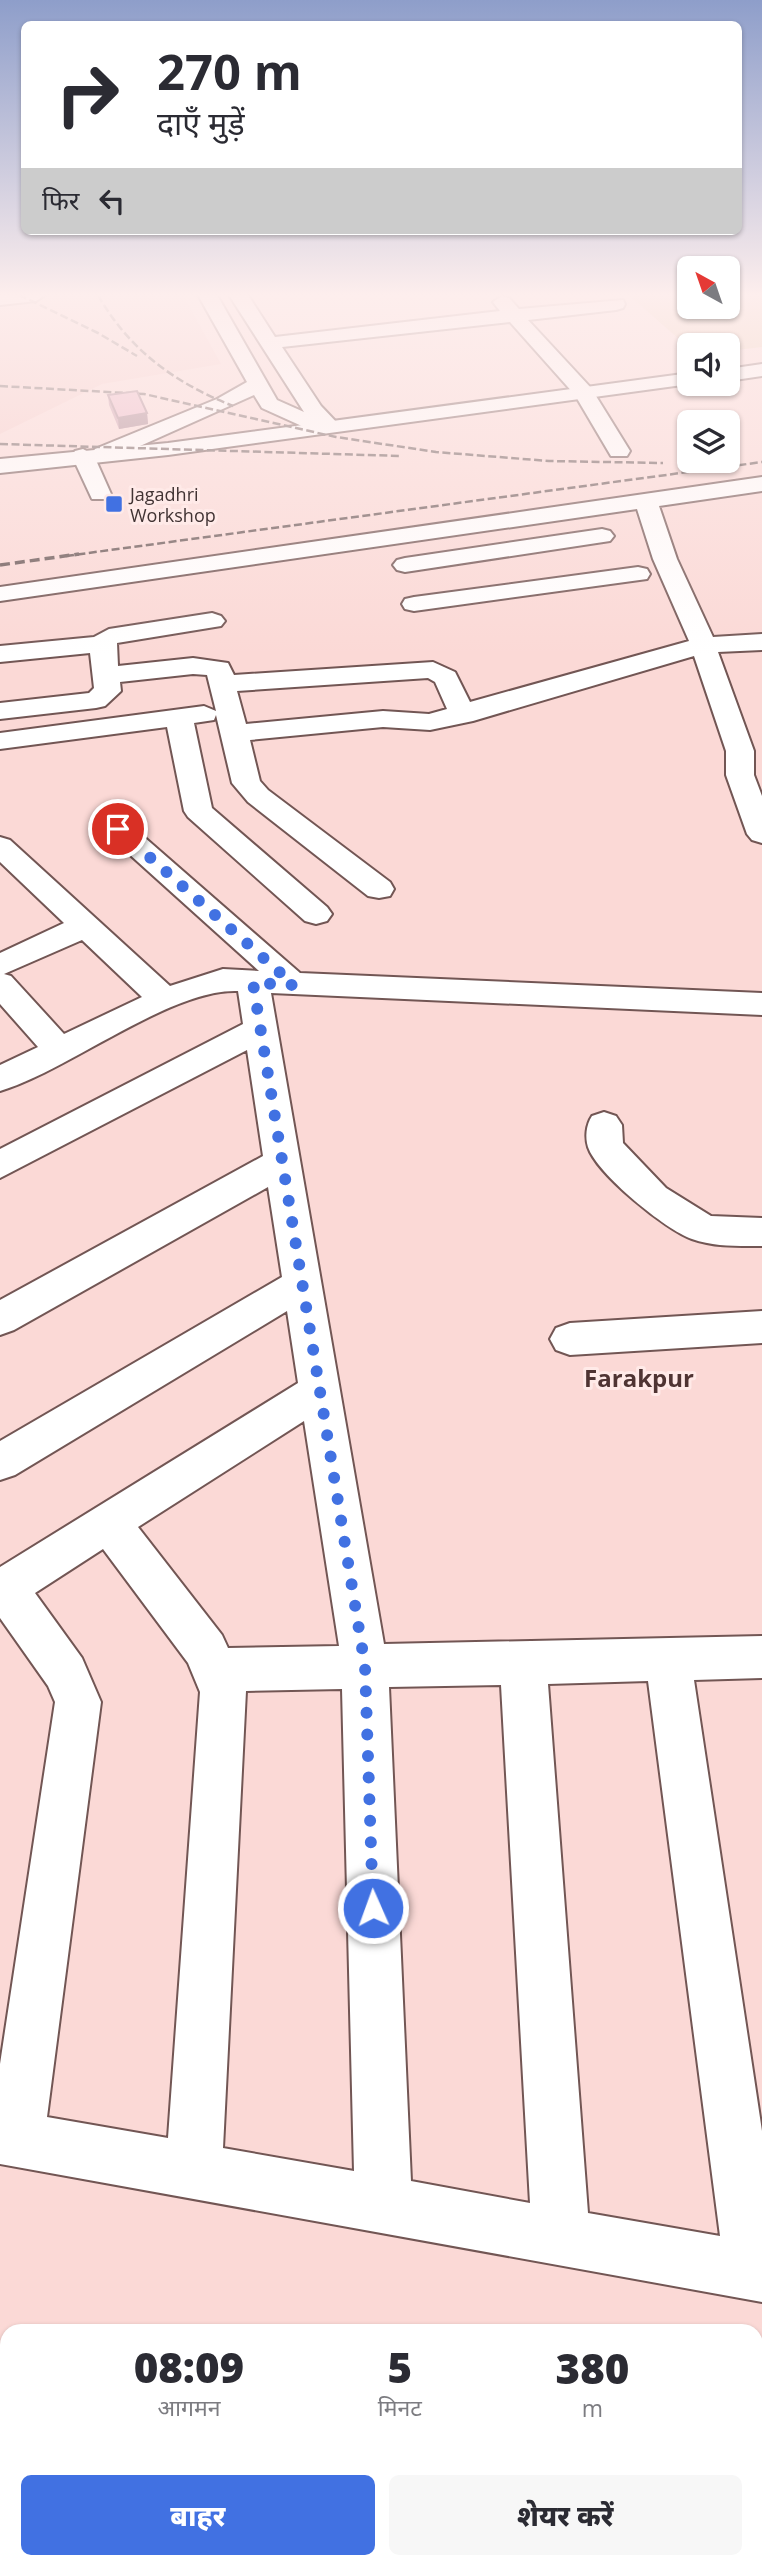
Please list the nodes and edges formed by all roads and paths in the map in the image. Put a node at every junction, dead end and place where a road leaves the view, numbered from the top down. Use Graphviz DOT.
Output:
graph roads {
  1 [pos="194,415"];
  2 [pos="297,415"];
  3 [pos="317,415"];
  4 [pos="418,415"];
  5 [pos="597,415"];
  6 [pos="326,427"];
  7 [pos="619,451"];
  8 [pos="93,455"];
  9 [pos="0,466"];
  10 [pos="762,484"];
  11 [pos="100,494"];
  12 [pos="646,500"];
  13 [pos="490,523"];
  14 [pos="602,536"];
  15 [pos="509,550"];
  16 [pos="405,565"];
  17 [pos="638,574"];
  18 [pos="532,589"];
  19 [pos="0,594"];
  20 [pos="414,604"];
  21 [pos="212,621"];
  22 [pos="762,642"];
  23 [pos="102,644"];
  24 [pos="704,645"];
  25 [pos="0,654"];
  26 [pos="108,675"];
  27 [pos="224,684"];
  28 [pos="0,711"];
  29 [pos="463,716"];
  30 [pos="179,717"];
  31 [pos="232,722"];
  32 [pos="762,726"];
  33 [pos="734,734"];
  34 [pos="0,741"];
  35 [pos="751,779"];
  36 [pos="118,829"];
  37 [pos="762,834"];
  38 [pos="0,846"];
  39 [pos="379,890"];
  40 [pos="316,914"];
  41 [pos="88,925"];
  42 [pos="0,965"];
  43 [pos="253,983"];
  44 [pos="0,984"];
  45 [pos="294,985"];
  46 [pos="164,999"];
  47 [pos="762,1004"];
  48 [pos="261,1029"];
  49 [pos="61,1050"];
  50 [pos="0,1079"];
  51 [pos="604,1125"];
  52 [pos="283,1162"];
  53 [pos="0,1165"];
  54 [pos="762,1232"];
  55 [pos="303,1283"];
  56 [pos="0,1319"];
  57 [pos="762,1327"];
  58 [pos="570,1339"];
  59 [pos="320,1390"];
  60 [pos="0,1462"];
  61 [pos="109,1523"];
  62 [pos="3,1589"];
  63 [pos="762,1657"];
  64 [pos="668,1659"];
  65 [pos="523,1662"];
  66 [pos="365,1666"];
  67 [pos="217,1670"];
  68 [pos="9,2136"];
  69 [pos="194,2169"];
  70 [pos="383,2203"];
  71 [pos="561,2236"];
  72 [pos="758,2272"];
  1 -- 8 [label="street"];
  2 -- 6 [label="street"];
  3 -- 6 [label="street"];
  4 -- 6 [label="street"];
  5 -- 7 [label="street"];
  6 -- 8 [label="street"];
  8 -- 9 [label="street"];
  8 -- 11 [label="street"];
  10 -- 12 [label="street"];
  12 -- 13 [label="street"];
  12 -- 24 [label="street"];
  13 -- 15 [label="street"];
  13 -- 19 [label="street"];
  14 -- 15 [label="street"];
  15 -- 16 [label="street"];
  15 -- 18 [label="street"];
  17 -- 18 [label="street"];
  18 -- 20 [label="street"];
  21 -- 23 [label="street"];
  22 -- 24 [label="street"];
  23 -- 25 [label="street"];
  23 -- 26 [label="street"];
  24 -- 29 [label="street"];
  24 -- 33 [label="street"];
  26 -- 27 [label="street"];
  26 -- 28 [label="street"];
  27 -- 29 [label="street"];
  27 -- 31 [label="street"];
  29 -- 31 [label="street"];
  30 -- 31 [label="street"];
  30 -- 34 [label="street"];
  30 -- 40 [label="street"];
  31 -- 39 [label="street"];
  32 -- 33 [label="street"];
  33 -- 35 [label="street"];
  35 -- 37 [label="street"];
  36 -- 45 [label="street"];
  38 -- 41 [label="street"];
  41 -- 42 [label="street"];
  41 -- 46 [label="street"];
  43 -- 45 [label="street"];
  43 -- 46 [label="street"];
  43 -- 48 [label="street"];
  44 -- 49 [label="street"];
  45 -- 47 [label="street"];
  46 -- 49 [label="street"];
  48 -- 52 [label="street"];
  48 -- 53 [label="street"];
  49 -- 50 [label="street"];
  51 -- 54 [label="street"];
  52 -- 55 [label="street"];
  52 -- 56 [label="street"];
  55 -- 59 [label="street"];
  55 -- 60 [label="street"];
  57 -- 58 [label="street"];
  59 -- 61 [label="street"];
  59 -- 66 [label="street"];
  61 -- 62 [label="street"];
  61 -- 67 [label="street"];
  62 -- 68 [label="street"];
  63 -- 64 [label="street"];
  64 -- 65 [label="street"];
  64 -- 72 [label="street"];
  65 -- 66 [label="street"];
  65 -- 71 [label="street"];
  66 -- 67 [label="street"];
  66 -- 70 [label="street"];
  67 -- 69 [label="street"];
  68 -- 69 [label="street"];
  69 -- 70 [label="street"];
  70 -- 71 [label="street"];
  71 -- 72 [label="street"];
}
